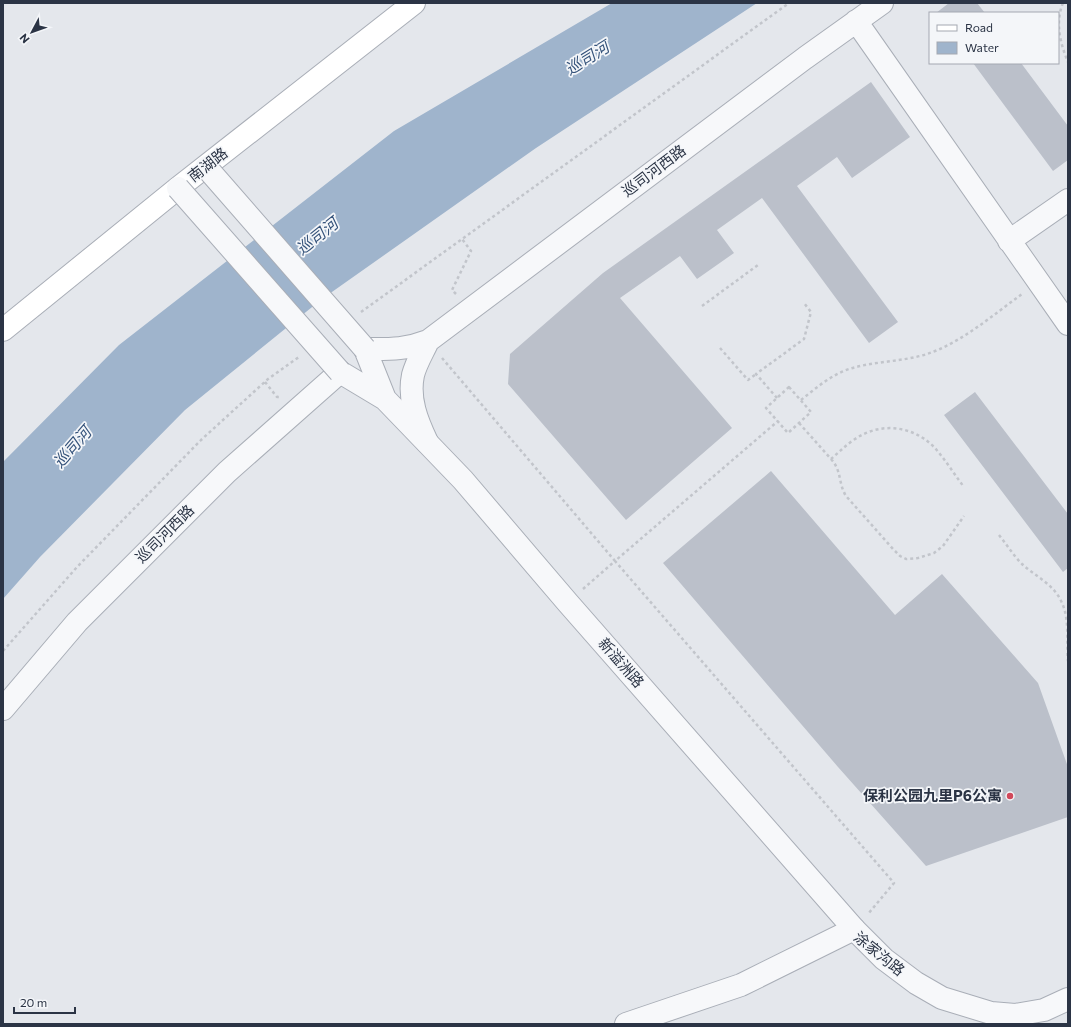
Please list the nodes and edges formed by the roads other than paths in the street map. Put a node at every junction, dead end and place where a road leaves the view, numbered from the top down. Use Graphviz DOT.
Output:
graph roads {
  1 [pos="414,3"];
  2 [pos="882,3"];
  3 [pos="856,21"];
  4 [pos="206,167"];
  5 [pos="178,188"];
  6 [pos="1068,200"];
  7 [pos="1009,241"];
  8 [pos="1068,324"];
  9 [pos="3,330"];
  10 [pos="428,341"];
  11 [pos="365,349"];
  12 [pos="340,372"];
  13 [pos="385,399"];
  14 [pos="428,444"];
  15 [pos="3,709"];
  16 [pos="854,929"];
  17 [pos="1068,999"];
  18 [pos="626,1024"];
  1 -- 4 [label="main road, 南湖路"];
  2 -- 3 [label="street, 巡司河西路"];
  3 -- 7 [label="street"];
  3 -- 10 [label="street, 巡司河西路"];
  4 -- 5 [label="main road, 南湖路"];
  4 -- 11 [label="street, bridge"];
  5 -- 9 [label="main road, 南湖路"];
  5 -- 12 [label="street, bridge"];
  6 -- 7 [label="street"];
  7 -- 8 [label="street"];
  10 -- 11 [label="street"];
  10 -- 14 [label="street"];
  11 -- 13 [label="street"];
  12 -- 13 [label="street"];
  12 -- 15 [label="street, 巡司河西路"];
  13 -- 14 [label="street, 新溢洲路"];
  14 -- 16 [label="street, 新溢洲路"];
  16 -- 17 [label="street, 涂家沟路"];
  16 -- 18 [label="street, 涂家沟路"];
}
